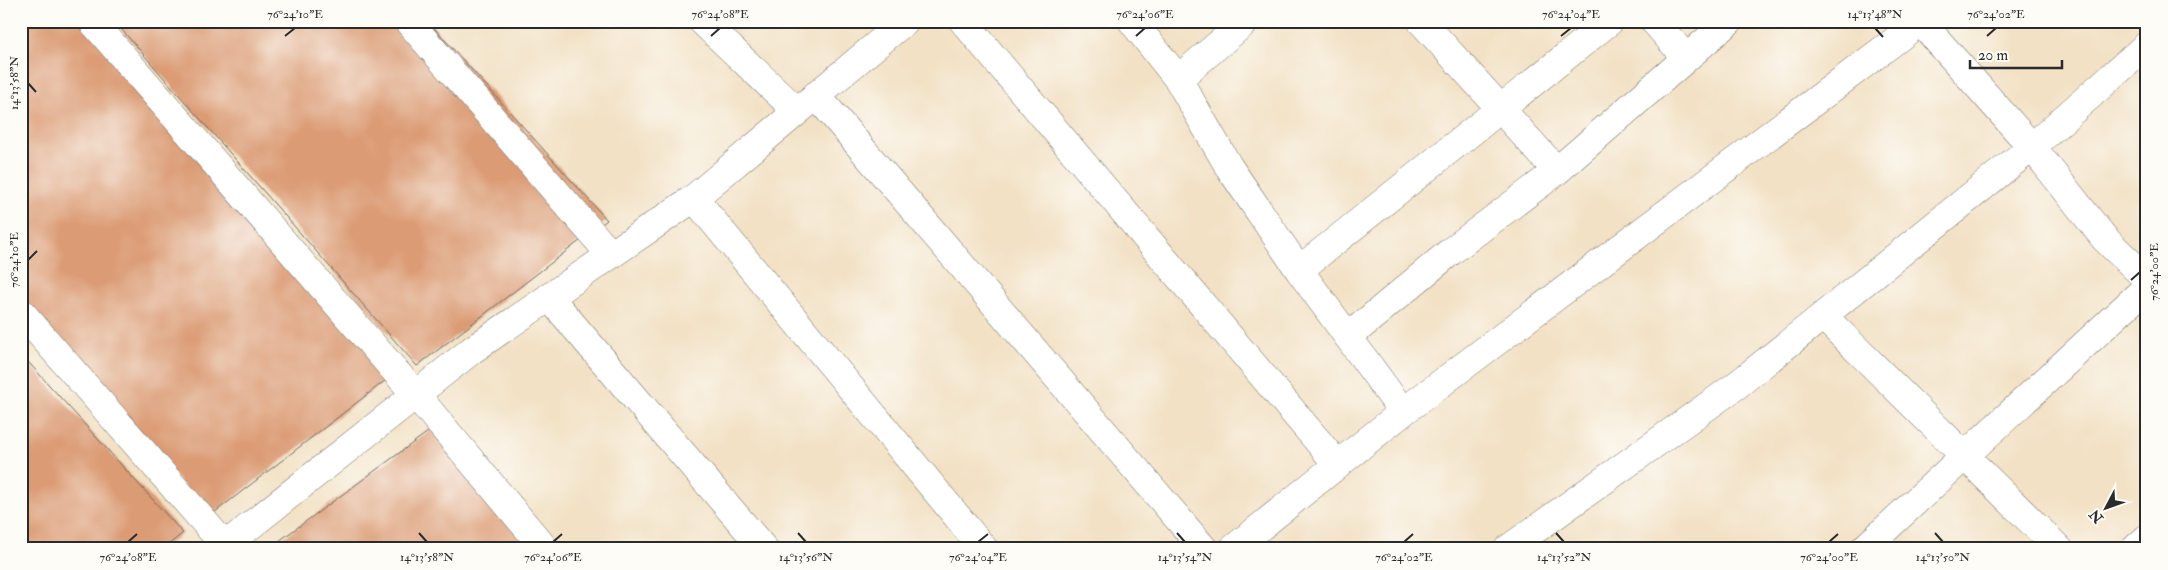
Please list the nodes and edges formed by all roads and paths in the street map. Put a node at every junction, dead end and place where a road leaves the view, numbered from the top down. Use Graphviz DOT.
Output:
graph roads {
  1 [pos="92,21"];
  2 [pos="408,21"];
  3 [pos="702,21"];
  4 [pos="905,21"];
  5 [pos="962,21"];
  6 [pos="1132,21"];
  7 [pos="1246,21"];
  8 [pos="1421,21"];
  9 [pos="1610,21"];
  10 [pos="1654,21"];
  11 [pos="1729,21"];
  12 [pos="1921,21"];
  13 [pos="2147,45"];
  14 [pos="1686,58"];
  15 [pos="1178,79"];
  16 [pos="807,103"];
  17 [pos="1500,110"];
  18 [pos="2032,148"];
  19 [pos="1557,171"];
  20 [pos="694,198"];
  21 [pos="611,255"];
  22 [pos="1300,270"];
  23 [pos="2147,279"];
  24 [pos="2147,287"];
  25 [pos="549,297"];
  26 [pos="21,312"];
  27 [pos="1823,316"];
  28 [pos="1348,337"];
  29 [pos="416,395"];
  30 [pos="1403,412"];
  31 [pos="1964,456"];
  32 [pos="1338,464"];
  33 [pos="2147,538"];
  34 [pos="224,548"];
  35 [pos="545,549"];
  36 [pos="764,549"];
  37 [pos="984,549"];
  38 [pos="1204,549"];
  39 [pos="1233,549"];
  40 [pos="1508,549"];
  41 [pos="1864,549"];
  42 [pos="2059,549"];
  43 [pos="2135,549"];
  1 -- 29 [label="street"];
  2 -- 21 [label="street"];
  3 -- 16 [label="street"];
  4 -- 16 [label="street"];
  5 -- 32 [label="street"];
  6 -- 15 [label="street"];
  7 -- 15 [label="street"];
  8 -- 17 [label="street"];
  9 -- 17 [label="street"];
  10 -- 14 [label="street"];
  11 -- 14 [label="street"];
  12 -- 18 [label="street"];
  12 -- 30 [label="street"];
  13 -- 18 [label="street"];
  14 -- 19 [label="street"];
  15 -- 22 [label="street"];
  16 -- 20 [label="street"];
  16 -- 38 [label="street"];
  17 -- 19 [label="street"];
  17 -- 22 [label="street"];
  18 -- 23 [label="street"];
  18 -- 27 [label="street"];
  19 -- 28 [label="street"];
  20 -- 21 [label="street"];
  20 -- 37 [label="street"];
  21 -- 25 [label="street"];
  22 -- 28 [label="street"];
  24 -- 31 [label="street"];
  25 -- 29 [label="street"];
  25 -- 36 [label="street"];
  26 -- 34 [label="street"];
  27 -- 31 [label="street"];
  27 -- 40 [label="street"];
  28 -- 30 [label="street"];
  29 -- 34 [label="street"];
  29 -- 35 [label="street"];
  30 -- 32 [label="street"];
  31 -- 41 [label="street"];
  31 -- 42 [label="street"];
  32 -- 39 [label="street"];
  33 -- 43 [label="street"];
}
